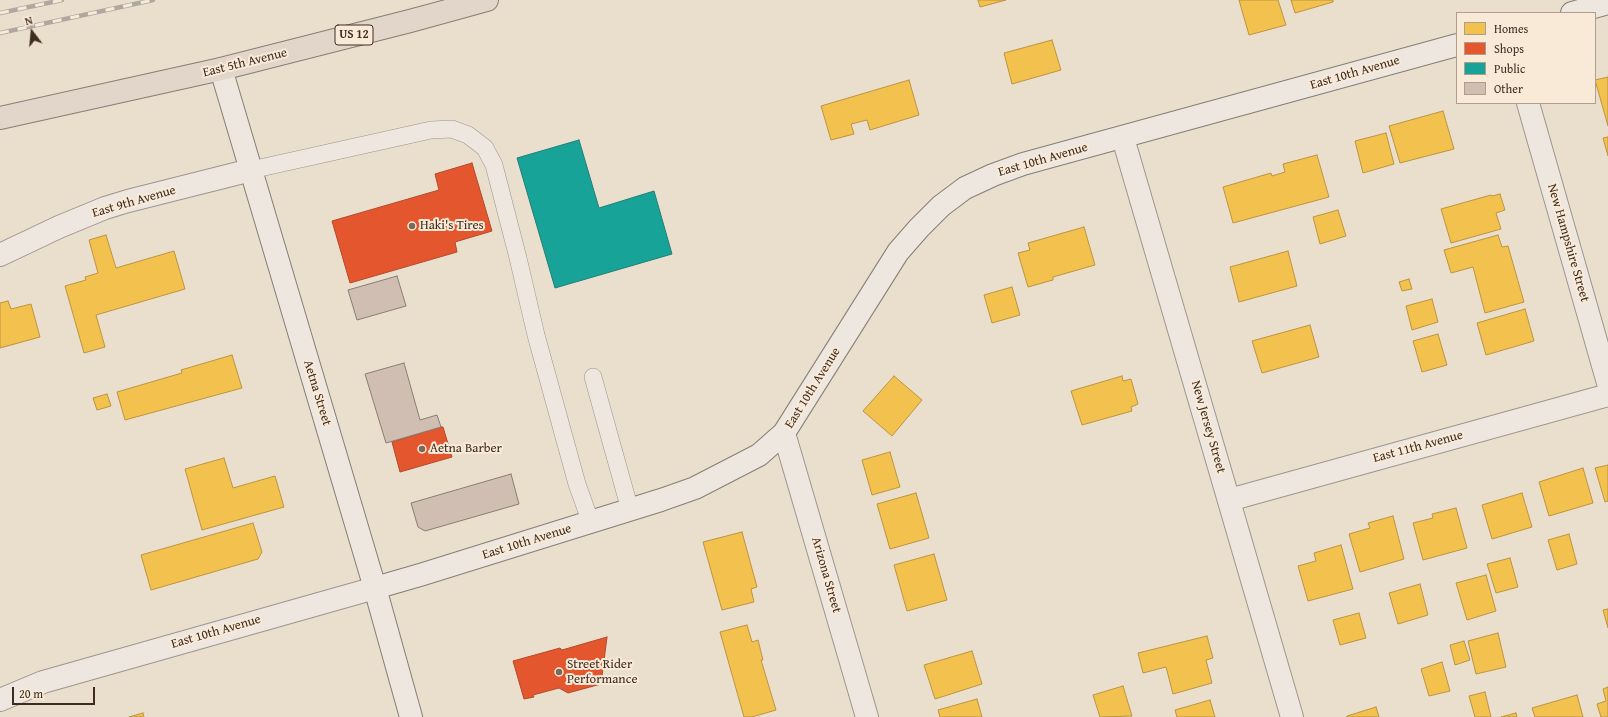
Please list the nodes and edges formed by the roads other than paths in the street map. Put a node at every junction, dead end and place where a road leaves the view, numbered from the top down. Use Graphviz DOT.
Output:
graph roads {
  1 [pos="488,0"];
  2 [pos="1608,3"];
  3 [pos="1576,12"];
  4 [pos="1456,45"];
  5 [pos="221,69"];
  6 [pos="1528,104"];
  7 [pos="0,118"];
  8 [pos="1123,138"];
  9 [pos="251,170"];
  10 [pos="0,255"];
  11 [pos="593,377"];
  12 [pos="1608,383"];
  13 [pos="1608,395"];
  14 [pos="784,433"];
  15 [pos="1229,500"];
  16 [pos="630,510"];
  17 [pos="591,522"];
  18 [pos="375,588"];
  19 [pos="0,700"];
  20 [pos="411,717"];
  21 [pos="867,717"];
  22 [pos="1292,717"];
  1 -- 5 [label="main road, East 5th Avenue / US 12"];
  2 -- 3 [label="street"];
  4 -- 8 [label="street, East 10th Avenue"];
  5 -- 7 [label="main road, East 5th Avenue / US 12"];
  5 -- 9 [label="street, Aetna Street"];
  6 -- 12 [label="street, New Hampshire Street"];
  8 -- 14 [label="street, East 10th Avenue"];
  8 -- 15 [label="street, New Jersey Street"];
  9 -- 10 [label="street, East 9th Avenue"];
  9 -- 17 [label="lane"];
  9 -- 18 [label="street, Aetna Street"];
  11 -- 16 [label="lane"];
  13 -- 15 [label="street, East 11th Avenue"];
  14 -- 16 [label="street, East 10th Avenue"];
  14 -- 21 [label="street, Arizona Street"];
  15 -- 22 [label="street, New Jersey Street"];
  16 -- 17 [label="street, East 10th Avenue"];
  17 -- 18 [label="street, East 10th Avenue"];
  18 -- 19 [label="street, East 10th Avenue"];
  18 -- 20 [label="street, Aetna Street"];
}
